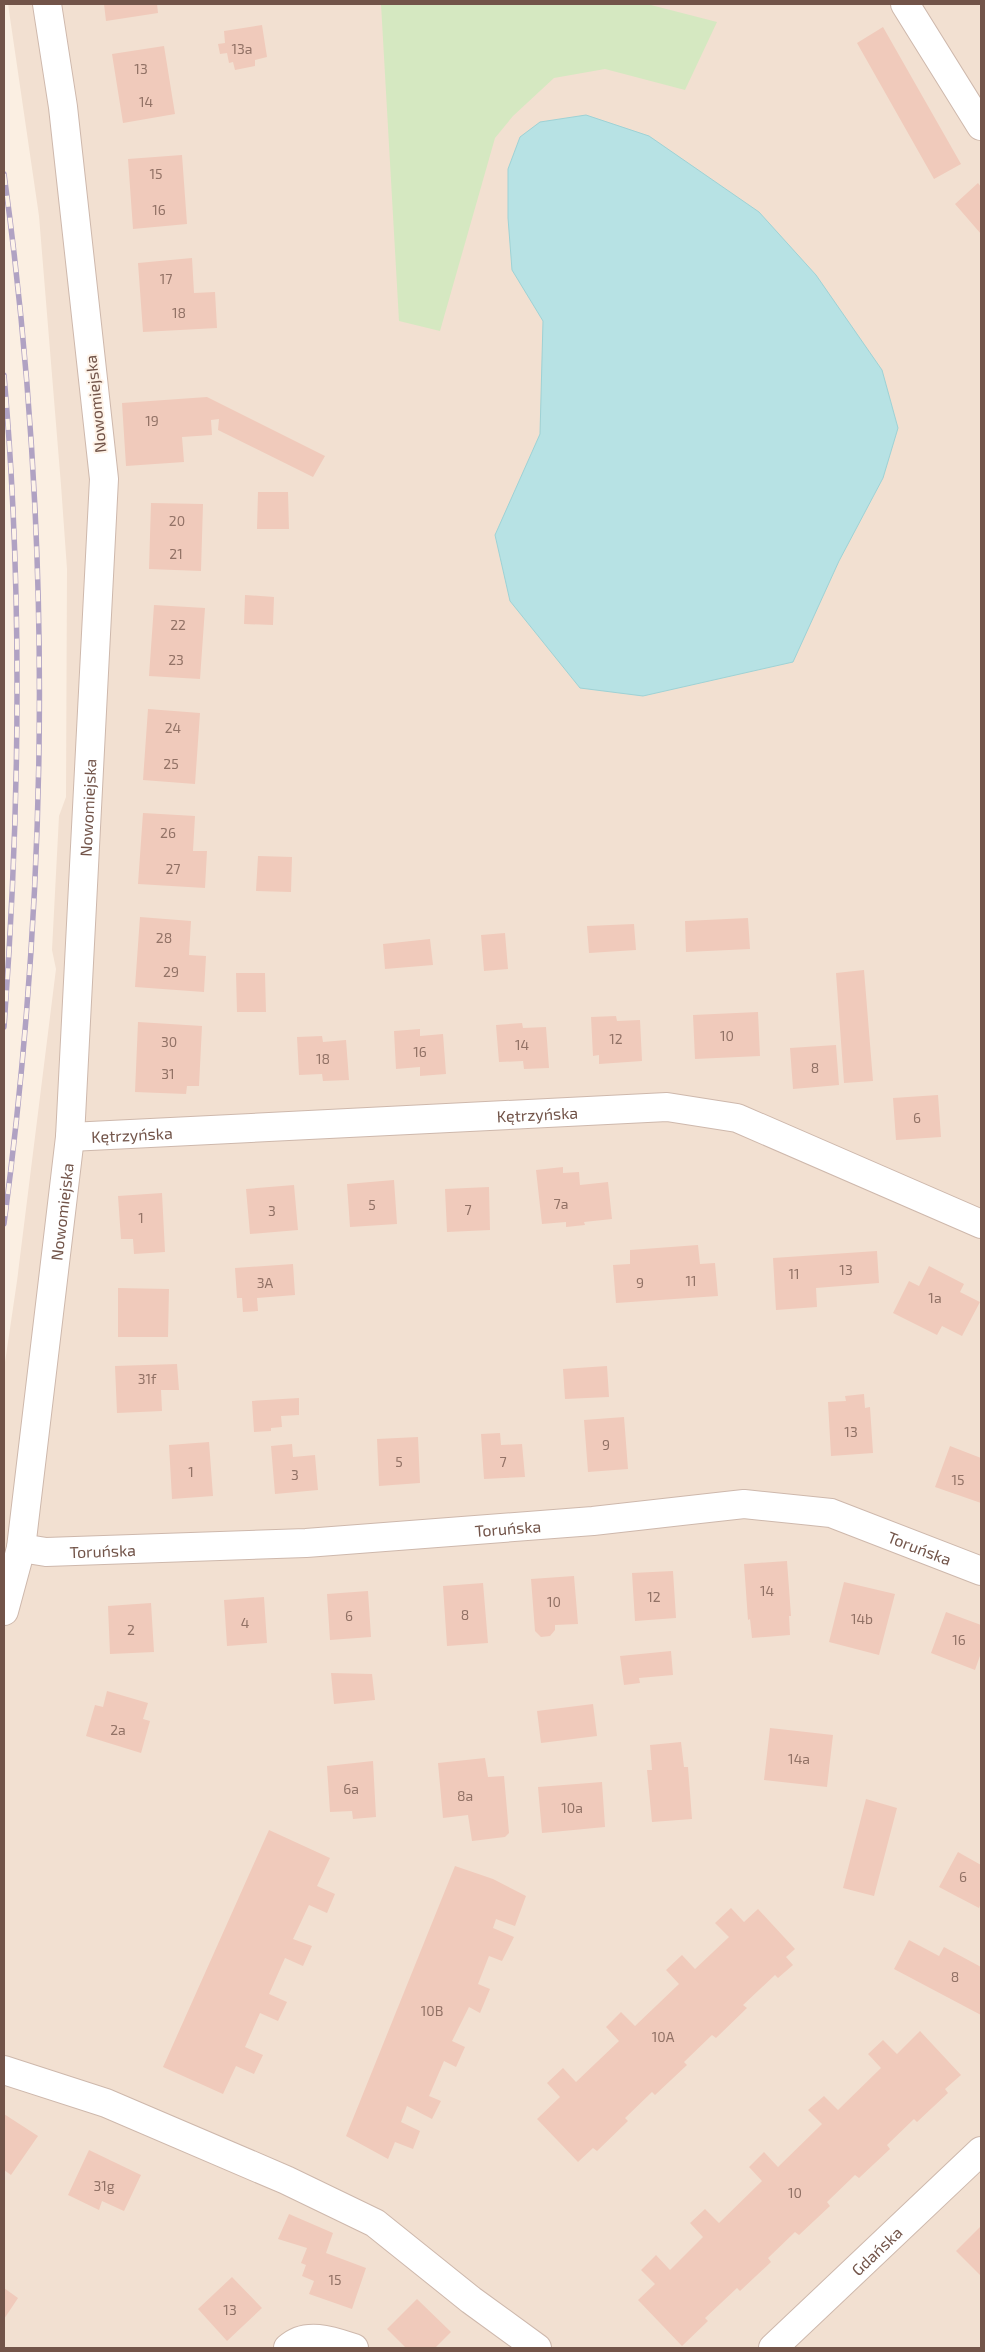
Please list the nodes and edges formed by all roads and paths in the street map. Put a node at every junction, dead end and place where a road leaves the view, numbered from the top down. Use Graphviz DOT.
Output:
graph roads {
  1 [pos="47,4"];
  2 [pos="905,4"];
  3 [pos="981,126"];
  4 [pos="70,1137"];
  5 [pos="981,1224"];
  6 [pos="22,1548"];
  7 [pos="981,1571"];
  8 [pos="4,1611"];
  9 [pos="4,2070"];
  10 [pos="981,2151"];
  11 [pos="288,2348"];
  12 [pos="354,2348"];
  13 [pos="537,2348"];
  14 [pos="773,2348"];
  1 -- 4 [label="street, Nowomiejska"];
  2 -- 3 [label="street"];
  4 -- 5 [label="street, Kętrzyńska"];
  4 -- 6 [label="street, Nowomiejska"];
  6 -- 7 [label="street, Toruńska"];
  6 -- 8 [label="street, Nowomiejska"];
  9 -- 13 [label="street"];
  10 -- 14 [label="street, Gdańska"];
  11 -- 12 [label="street"];
}
